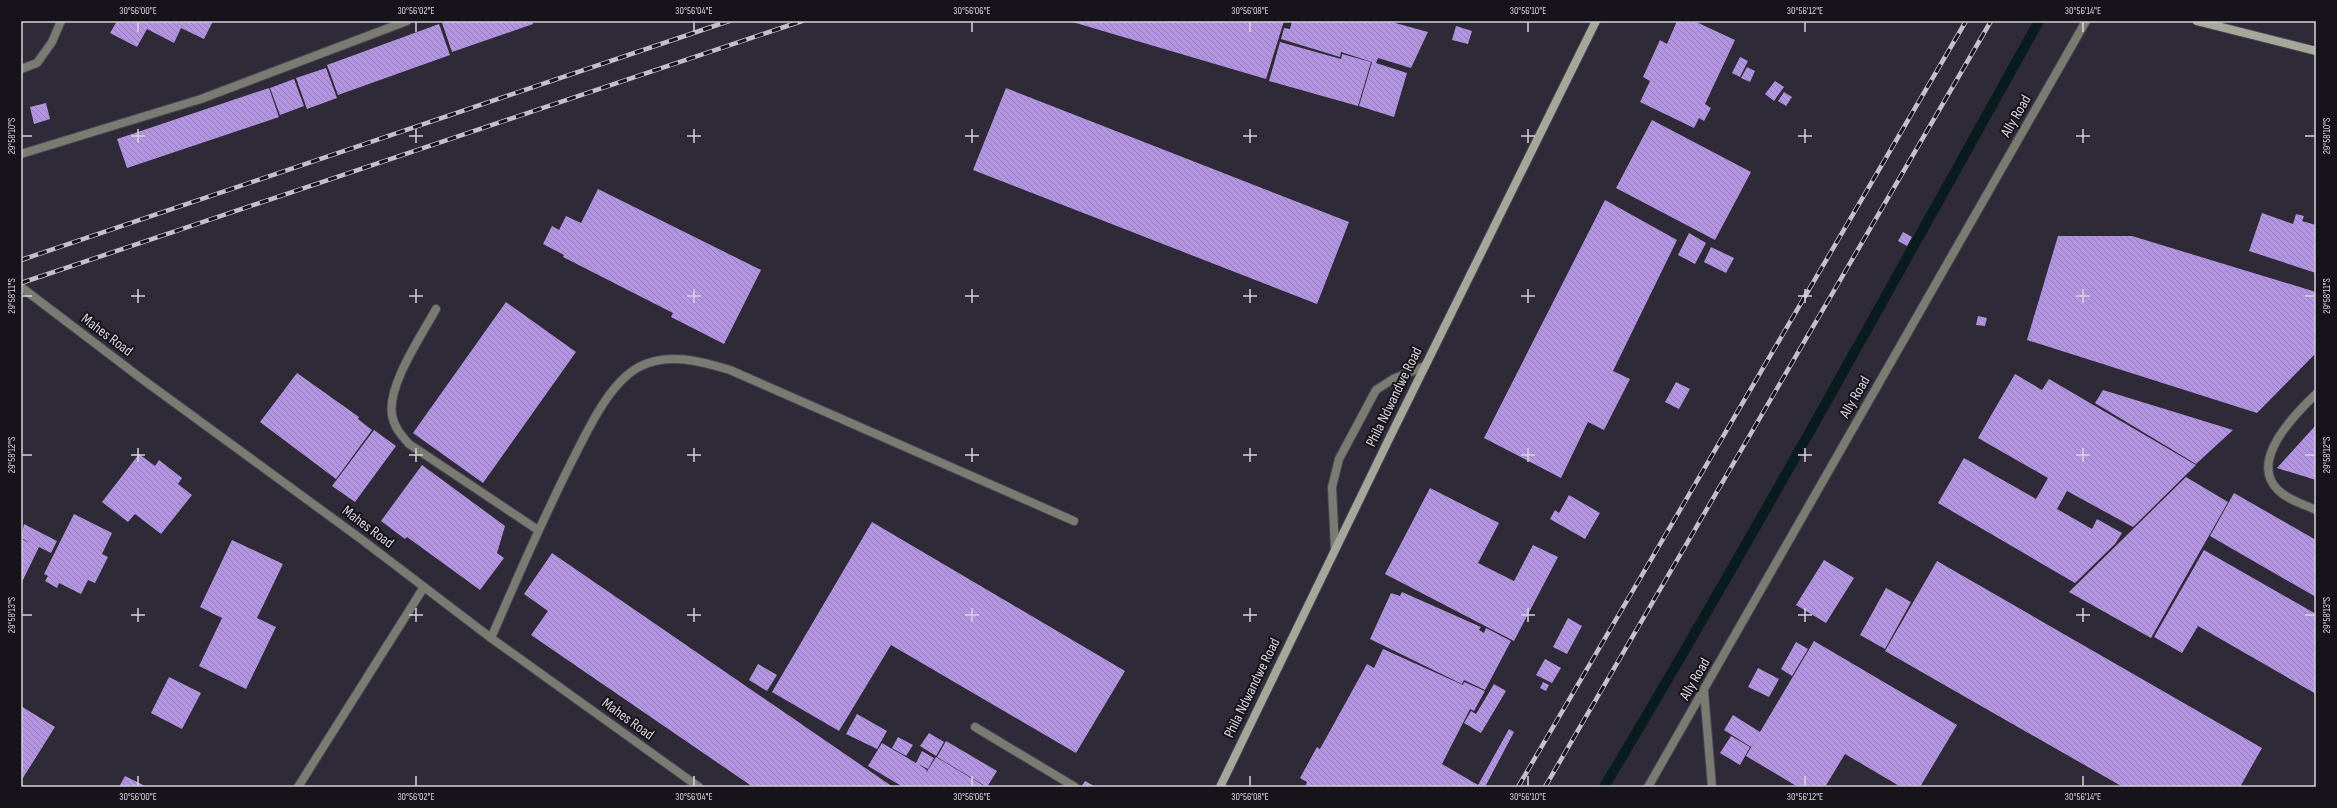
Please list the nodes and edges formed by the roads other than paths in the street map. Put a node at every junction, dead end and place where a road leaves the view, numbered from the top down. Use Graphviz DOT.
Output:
graph roads {
  1 [pos="61,21"];
  2 [pos="407,21"];
  3 [pos="1596,21"];
  4 [pos="2086,21"];
  5 [pos="2197,21"];
  6 [pos="2316,51"];
  7 [pos="21,69"];
  8 [pos="21,154"];
  9 [pos="21,287"];
  10 [pos="436,309"];
  11 [pos="1425,366"];
  12 [pos="2316,394"];
  13 [pos="2316,510"];
  14 [pos="1074,521"];
  15 [pos="538,530"];
  16 [pos="1336,549"];
  17 [pos="424,587"];
  18 [pos="491,638"];
  19 [pos="1704,691"];
  20 [pos="975,727"];
  21 [pos="298,787"];
  22 [pos="699,787"];
  23 [pos="1075,787"];
  24 [pos="1220,787"];
  25 [pos="1648,787"];
  26 [pos="1712,787"];
  1 -- 7 [label="street"];
  2 -- 8 [label="street"];
  3 -- 11 [label="street, Phila Ndwandwe Road"];
  4 -- 19 [label="street, Ally Road"];
  5 -- 6 [label="street"];
  9 -- 17 [label="street, Mahes Road"];
  10 -- 15 [label="street"];
  11 -- 16 [label="street, Phila Ndwandwe Road"];
  11 -- 16 [label="street"];
  12 -- 13 [label="street"];
  14 -- 15 [label="street"];
  15 -- 18 [label="street"];
  16 -- 24 [label="street, Phila Ndwandwe Road"];
  17 -- 18 [label="street, Mahes Road"];
  17 -- 21 [label="street"];
  18 -- 22 [label="street, Mahes Road"];
  19 -- 25 [label="street, Ally Road"];
  19 -- 26 [label="street"];
  20 -- 23 [label="street"];
}
